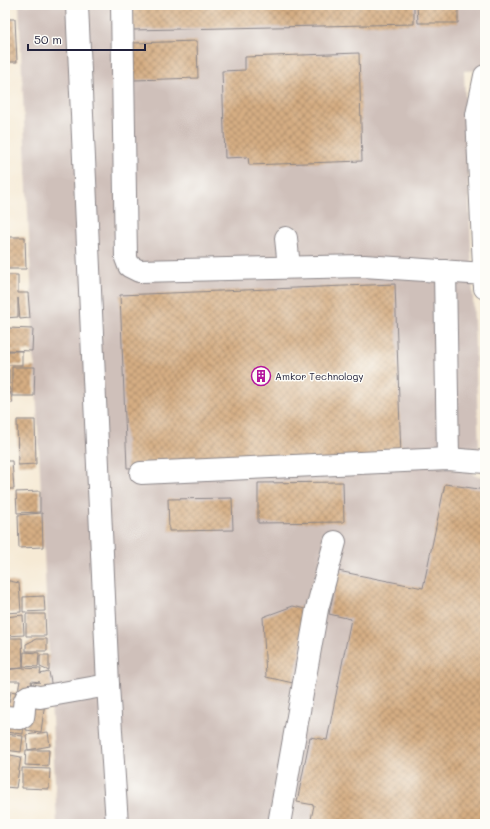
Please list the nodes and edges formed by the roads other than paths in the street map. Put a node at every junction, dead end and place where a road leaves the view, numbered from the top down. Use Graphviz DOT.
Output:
graph roads {
  1 [pos="77,5"];
  2 [pos="122,5"];
  3 [pos="485,76"];
  4 [pos="481,115"];
  5 [pos="286,238"];
  6 [pos="289,267"];
  7 [pos="445,271"];
  8 [pos="485,274"];
  9 [pos="485,288"];
  10 [pos="448,459"];
  11 [pos="485,462"];
  12 [pos="141,472"];
  13 [pos="335,542"];
  14 [pos="108,685"];
  15 [pos="5,717"];
  16 [pos="117,824"];
  17 [pos="279,824"];
  1 -- 14 [label="street"];
  2 -- 6 [label="street"];
  3 -- 4 [label="street"];
  4 -- 8 [label="street"];
  5 -- 6 [label="street"];
  6 -- 7 [label="street"];
  7 -- 8 [label="street"];
  7 -- 10 [label="street"];
  8 -- 9 [label="street"];
  10 -- 11 [label="street"];
  10 -- 12 [label="street"];
  13 -- 17 [label="street"];
  14 -- 15 [label="street"];
  14 -- 16 [label="street"];
}
